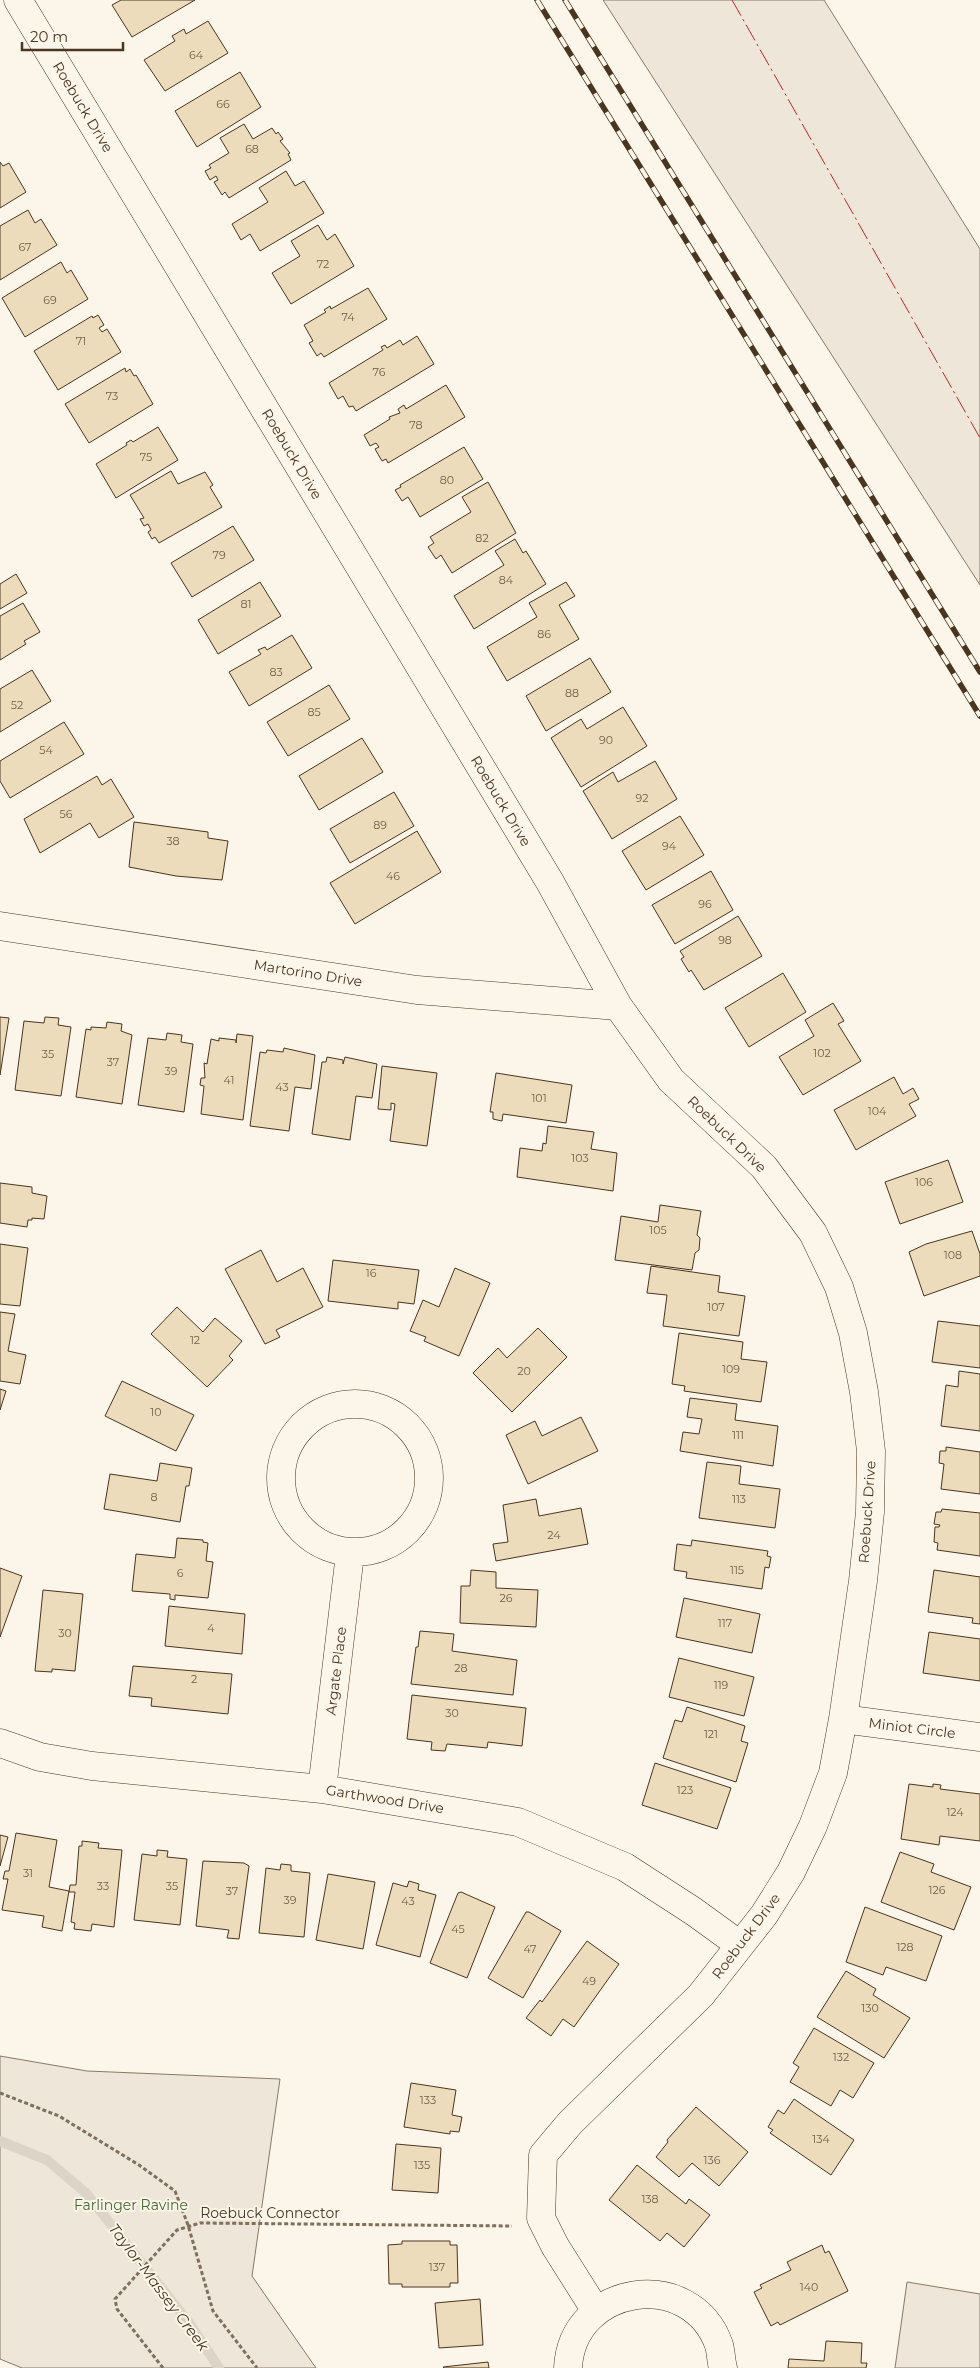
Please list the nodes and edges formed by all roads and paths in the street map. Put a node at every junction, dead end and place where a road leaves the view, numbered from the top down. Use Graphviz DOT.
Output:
graph roads {
  1 [pos="18,0"];
  2 [pos="0,926"];
  3 [pos="618,1006"];
  4 [pos="350,1554"];
  5 [pos="843,1719"];
  6 [pos="980,1737"];
  7 [pos="0,1743"];
  8 [pos="322,1788"];
  9 [pos="740,1945"];
  10 [pos="0,2093"];
  11 [pos="541,2218"];
  12 [pos="188,2225"];
  13 [pos="596,2311"];
  14 [pos="163,2368"];
  15 [pos="257,2368"];
  16 [pos="568,2368"];
  17 [pos="723,2368"];
  1 -- 3 [label="street, Roebuck Drive"];
  2 -- 3 [label="street, Martorino Drive"];
  3 -- 5 [label="street, Roebuck Drive"];
  4 -- 4 [label="street"];
  4 -- 8 [label="street, Argate Place"];
  5 -- 6 [label="street, Miniot Circle"];
  5 -- 9 [label="street, Roebuck Drive"];
  7 -- 8 [label="street, Garthwood Drive"];
  8 -- 9 [label="street, Garthwood Drive"];
  9 -- 11 [label="street, Roebuck Drive"];
  10 -- 12 [label="path"];
  11 -- 12 [label="path, Roebuck Connector"];
  11 -- 13 [label="street, Roebuck Drive"];
  12 -- 14 [label="path, Roebuck Connector"];
  12 -- 15 [label="path"];
  13 -- 16 [label="street"];
  13 -- 17 [label="street"];
}
